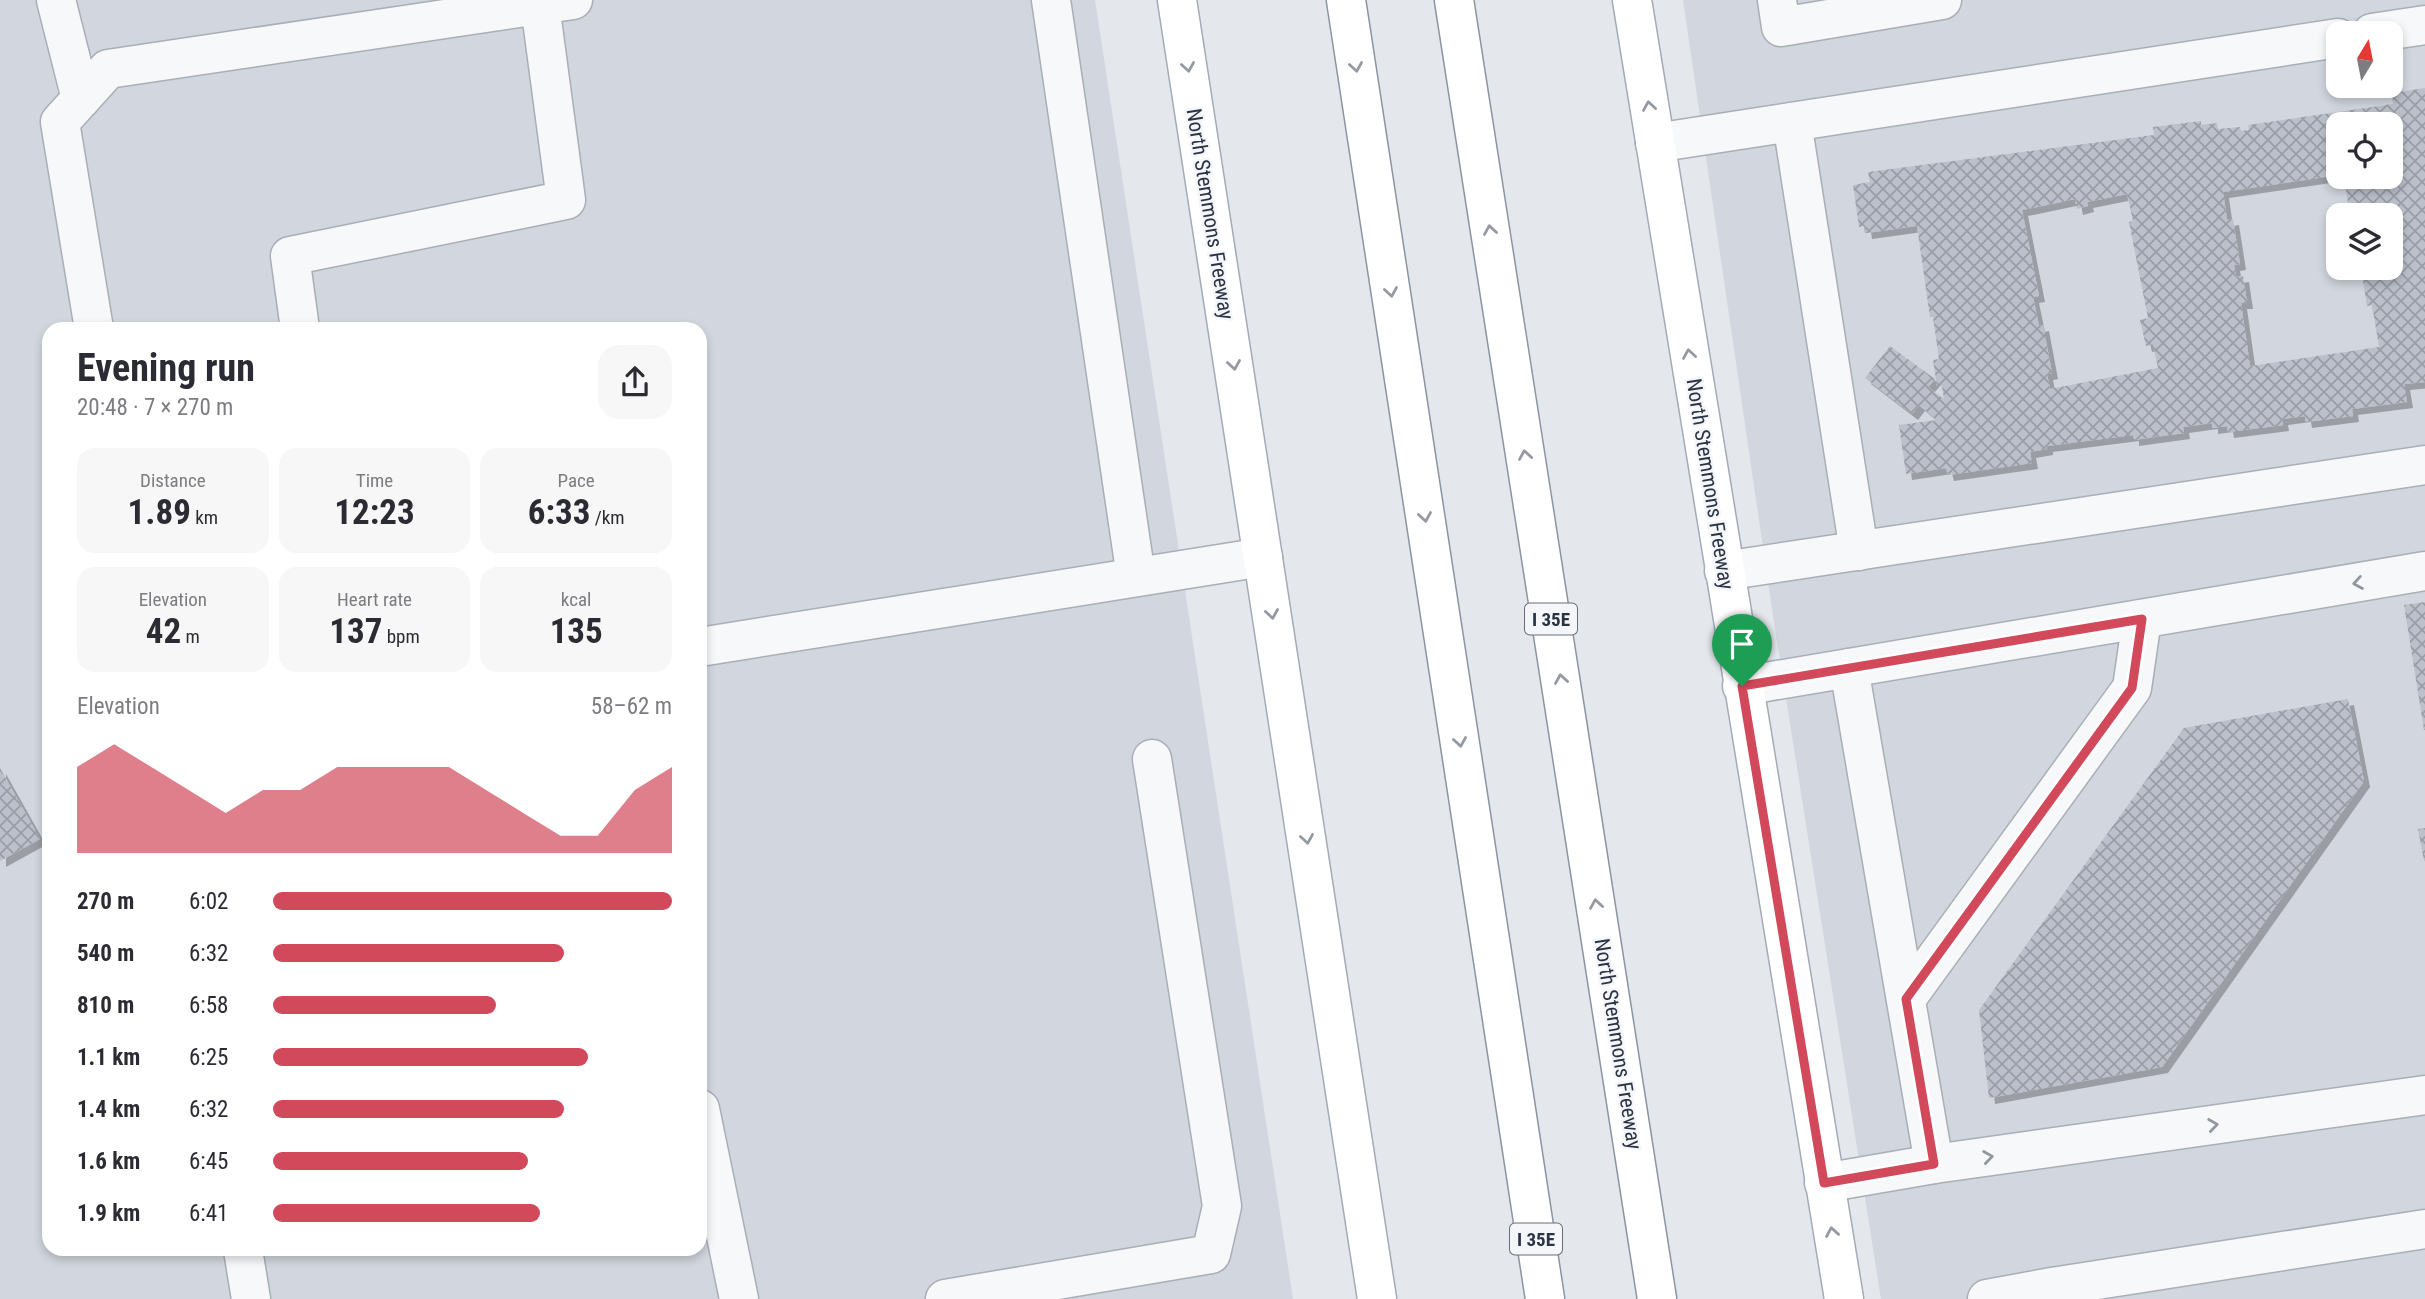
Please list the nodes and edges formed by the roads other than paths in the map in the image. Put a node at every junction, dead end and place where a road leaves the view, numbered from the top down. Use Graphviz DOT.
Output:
graph roads {
  1 [pos="56,0"];
  2 [pos="1051,0"];
  3 [pos="1178,0"];
  4 [pos="1346,0"];
  5 [pos="1454,0"];
  6 [pos="1632,0"];
  7 [pos="1777,0"];
  8 [pos="1942,0"];
  9 [pos="556,2"];
  10 [pos="2425,25"];
  11 [pos="2403,28"];
  12 [pos="2326,40"];
  13 [pos="81,99"];
  14 [pos="1792,122"];
  15 [pos="1655,143"];
  16 [pos="93,322"];
  17 [pos="299,322"];
  18 [pos="2425,465"];
  19 [pos="1859,551"];
  20 [pos="1263,557"];
  21 [pos="1724,571"];
  22 [pos="2425,571"];
  23 [pos="1136,577"];
  24 [pos="2142,619"];
  25 [pos="707,646"];
  26 [pos="1849,668"];
  27 [pos="1742,686"];
  28 [pos="1152,760"];
  29 [pos="1906,999"];
  30 [pos="2425,1095"];
  31 [pos="707,1143"];
  32 [pos="1934,1164"];
  33 [pos="1527,1178"];
  34 [pos="1824,1183"];
  35 [pos="2425,1229"];
  36 [pos="1648,1238"];
  37 [pos="244,1256"];
  38 [pos="2060,1293"];
  39 [pos="251,1299"];
  40 [pos="739,1299"];
  41 [pos="945,1299"];
  42 [pos="1377,1299"];
  43 [pos="1527,1299"];
  44 [pos="1545,1299"];
  45 [pos="1657,1299"];
  46 [pos="1665,1299"];
  47 [pos="1844,1299"];
  48 [pos="1987,1299"];
  1 -- 13 [label="lane"];
  2 -- 23 [label="lane"];
  3 -- 20 [label="main road, North Stemmons Freeway, one-way"];
  4 -- 33 [label="main road, I 35E, one-way"];
  36 -- 5 [label="main road, North Stemmons Freeway / I 35E, one-way"];
  15 -- 6 [label="main road, North Stemmons Freeway, one-way"];
  7 -- 8 [label="lane"];
  9 -- 13 [label="lane"];
  9 -- 17 [label="lane"];
  10 -- 11 [label="lane"];
  12 -- 14 [label="lane"];
  13 -- 16 [label="lane"];
  14 -- 15 [label="lane"];
  14 -- 19 [label="lane"];
  21 -- 15 [label="main road, North Stemmons Freeway, one-way"];
  18 -- 19 [label="lane"];
  19 -- 21 [label="lane"];
  20 -- 23 [label="lane"];
  20 -- 42 [label="main road, North Stemmons Freeway, one-way"];
  21 -- 27 [label="main road, North Stemmons Freeway"];
  22 -- 24 [label="lane, one-way"];
  23 -- 25 [label="lane"];
  24 -- 26 [label="lane"];
  24 -- 29 [label="lane"];
  26 -- 27 [label="lane"];
  26 -- 29 [label="lane"];
  27 -- 34 [label="main road, North Stemmons Freeway"];
  28 -- 41 [label="lane"];
  29 -- 32 [label="lane"];
  32 -- 30 [label="lane, one-way"];
  31 -- 40 [label="lane"];
  32 -- 34 [label="lane"];
  33 -- 43 [label="main road"];
  33 -- 44 [label="main road, I 35E"];
  47 -- 34 [label="main road, North Stemmons Freeway, one-way"];
  35 -- 38 [label="lane"];
  36 -- 45 [label="main road, North Stemmons Freeway / I 35E"];
  36 -- 46 [label="main road"];
  37 -- 39 [label="lane"];
  38 -- 48 [label="lane"];
}
